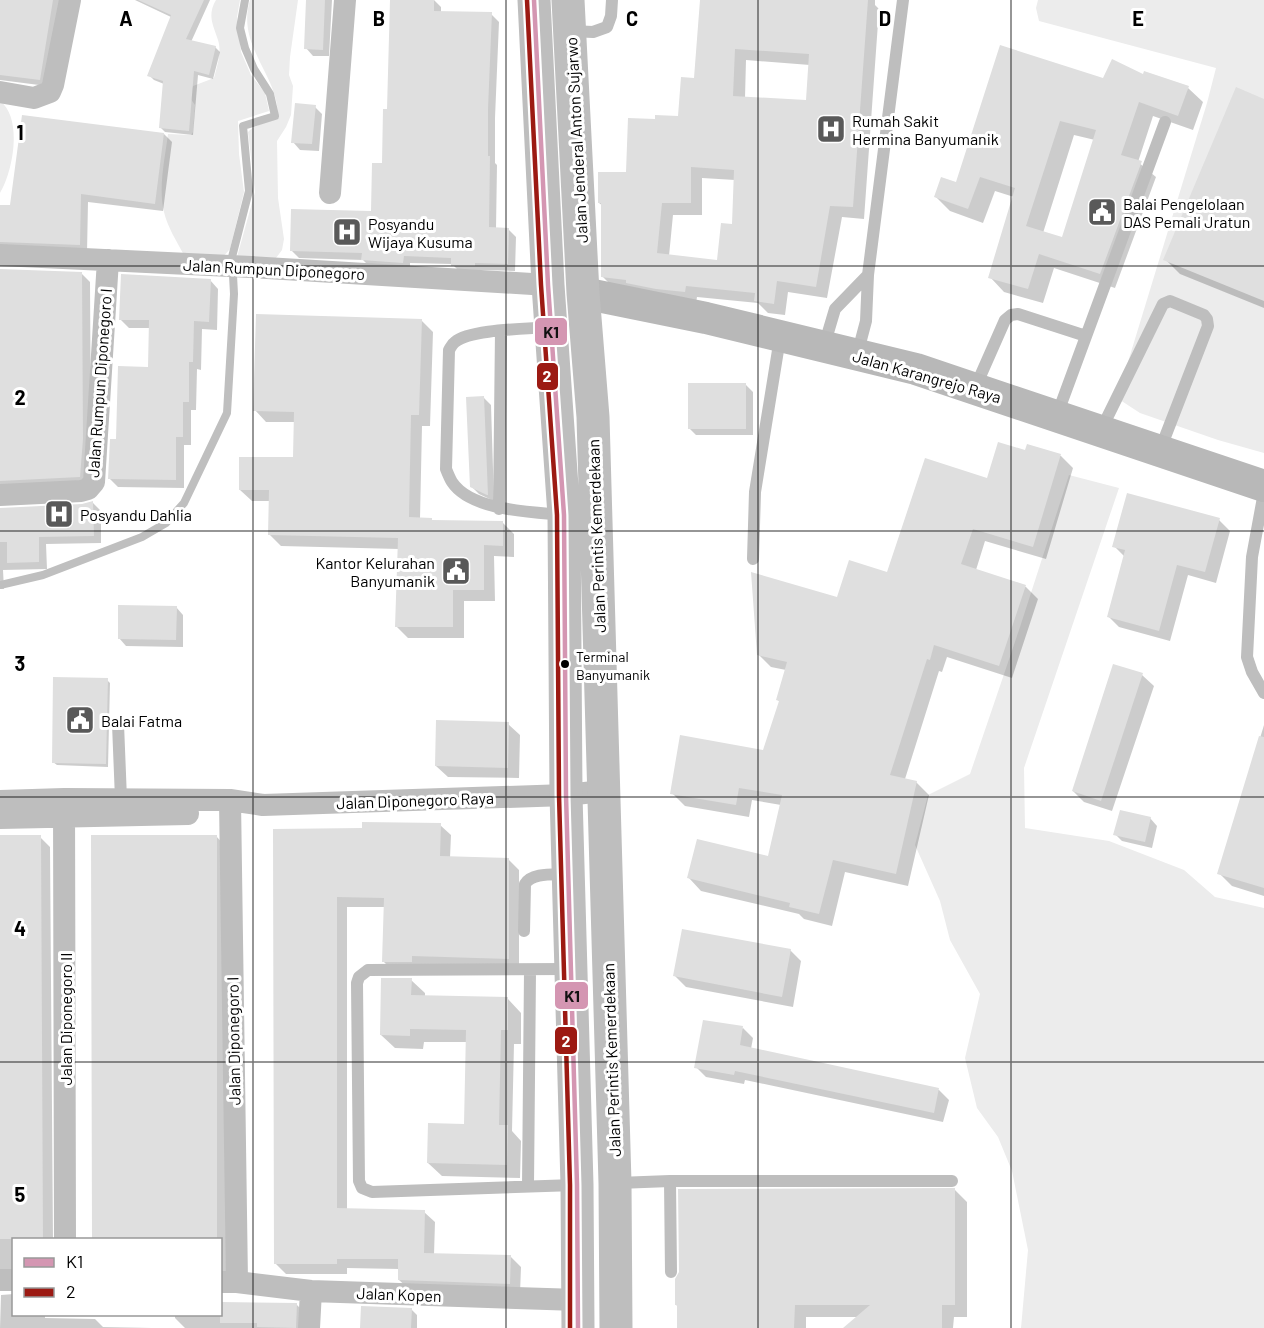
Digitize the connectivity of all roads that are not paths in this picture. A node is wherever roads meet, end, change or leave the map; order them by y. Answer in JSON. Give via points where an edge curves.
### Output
{"nodes":[{"id":1,"x":70,"y":0,"type":"edge"},
{"id":2,"x":345,"y":0,"type":"edge"},
{"id":3,"x":534,"y":0,"type":"edge"},
{"id":4,"x":612,"y":0,"type":"edge"},
{"id":5,"x":903,"y":0,"type":"edge"},
{"id":6,"x":569,"y":16,"type":"edge"},
{"id":7,"x":0,"y":92,"type":"edge"},
{"id":8,"x":1166,"y":122,"type":"dead end"},
{"id":9,"x":330,"y":192,"type":"dead end"},
{"id":10,"x":0,"y":255,"type":"edge"},
{"id":11,"x":108,"y":260,"type":"junction"},
{"id":12,"x":868,"y":275,"type":"junction"},
{"id":13,"x":548,"y":285,"type":"junction"},
{"id":14,"x":583,"y":287,"type":"junction"},
{"id":15,"x":551,"y":327,"type":"junction"},
{"id":16,"x":501,"y":331,"type":"junction"},
{"id":17,"x":1086,"y":336,"type":"junction"},
{"id":18,"x":780,"y":337,"type":"junction"},
{"id":19,"x":824,"y":347,"type":"junction"},
{"id":20,"x":857,"y":355,"type":"junction"},
{"id":21,"x":974,"y":388,"type":"junction"},
{"id":22,"x":1057,"y":417,"type":"junction"},
{"id":23,"x":1101,"y":431,"type":"junction"},
{"id":24,"x":1159,"y":451,"type":"junction"},
{"id":25,"x":1264,"y":486,"type":"edge"},
{"id":26,"x":1264,"y":492,"type":"edge"},
{"id":27,"x":0,"y":495,"type":"edge"},
{"id":28,"x":499,"y":509,"type":"junction"},
{"id":29,"x":564,"y":515,"type":"junction"},
{"id":30,"x":753,"y":559,"type":"dead end"},
{"id":31,"x":1264,"y":693,"type":"edge"},
{"id":32,"x":118,"y":724,"type":"dead end"},
{"id":33,"x":603,"y":791,"type":"junction"},
{"id":34,"x":566,"y":795,"type":"junction"},
{"id":35,"x":121,"y":799,"type":"junction"},
{"id":36,"x":0,"y":801,"type":"edge"},
{"id":37,"x":230,"y":807,"type":"junction"},
{"id":38,"x":64,"y":808,"type":"junction"},
{"id":39,"x":0,"y":818,"type":"edge"},
{"id":40,"x":569,"y":874,"type":"junction"},
{"id":41,"x":524,"y":931,"type":"dead end"},
{"id":42,"x":572,"y":969,"type":"junction"},
{"id":43,"x":530,"y":971,"type":"junction"},
{"id":44,"x":670,"y":1181,"type":"junction"},
{"id":45,"x":952,"y":1181,"type":"dead end"},
{"id":46,"x":615,"y":1183,"type":"junction"},
{"id":47,"x":577,"y":1185,"type":"junction"},
{"id":48,"x":528,"y":1186,"type":"junction"},
{"id":49,"x":65,"y":1238,"type":"edge"},
{"id":50,"x":671,"y":1272,"type":"dead end"},
{"id":51,"x":229,"y":1282,"type":"edge"},
{"id":52,"x":312,"y":1291,"type":"junction"},
{"id":53,"x":578,"y":1314,"type":"edge"},
{"id":54,"x":309,"y":1328,"type":"edge"},
{"id":55,"x":616,"y":1328,"type":"edge"}],
"edges":[{"from":1,"to":7,"type":"street","via":[[50,92],[34,98]]},
{"from":2,"to":9,"type":"street"},
{"from":3,"to":13,"type":"highway"},
{"from":4,"to":6,"type":"lane","via":[[607,27],[592,32]]},
{"from":5,"to":12,"type":"lane"},
{"from":6,"to":14,"type":"highway","name":"Jalan Jenderal Anton Sujarwo"},
{"from":8,"to":17,"type":"lane"},
{"from":10,"to":11,"type":"street","name":"Jalan Rumpun Diponegoro"},
{"from":11,"to":13,"type":"street","name":"Jalan Rumpun Diponegoro"},
{"from":11,"to":27,"type":"street","name":"Jalan Rumpun Diponegoro I","via":[[94,482],[81,491]]},
{"from":12,"to":19,"type":"lane","via":[[835,309]]},
{"from":12,"to":20,"type":"lane","via":[[866,321]]},
{"from":13,"to":15,"type":"highway","name":"Jalan Perintis Kemerdekaan"},
{"from":14,"to":18,"type":"main road","name":"Jalan Karangrejo Raya"},
{"from":14,"to":33,"type":"highway","name":"Jalan Perintis Kemerdekaan","via":[[592,417]]},
{"from":15,"to":16,"type":"lane"},
{"from":15,"to":29,"type":"highway","name":"Jalan Perintis Kemerdekaan"},
{"from":16,"to":28,"type":"lane"},
{"from":16,"to":28,"type":"lane","via":[[466,336],[449,350],[446,469],[453,484],[466,495]]},
{"from":17,"to":21,"type":"lane","via":[[1011,315],[1005,320]]},
{"from":17,"to":22,"type":"lane"},
{"from":18,"to":19,"type":"main road","name":"Jalan Karangrejo Raya"},
{"from":18,"to":30,"type":"lane","via":[[755,492]]},
{"from":19,"to":20,"type":"main road","name":"Jalan Karangrejo Raya"},
{"from":20,"to":21,"type":"main road","name":"Jalan Karangrejo Raya"},
{"from":21,"to":22,"type":"main road","name":"Jalan Karangrejo Raya"},
{"from":22,"to":23,"type":"main road","name":"Jalan Karangrejo Raya"},
{"from":23,"to":24,"type":"main road","name":"Jalan Karangrejo Raya"},
{"from":23,"to":24,"type":"lane","via":[[1163,304],[1170,302],[1204,315],[1208,326]]},
{"from":24,"to":25,"type":"main road","name":"Jalan Karangrejo Raya"},
{"from":26,"to":31,"type":"lane","via":[[1252,557],[1247,657]]},
{"from":28,"to":29,"type":"lane"},
{"from":29,"to":34,"type":"highway","name":"Jalan Perintis Kemerdekaan"},
{"from":32,"to":35,"type":"lane"},
{"from":33,"to":34,"type":"street"},
{"from":33,"to":46,"type":"highway","name":"Jalan Perintis Kemerdekaan"},
{"from":34,"to":37,"type":"street","name":"Jalan Diponegoro Raya"},
{"from":34,"to":40,"type":"highway","name":"Jalan Perintis Kemerdekaan"},
{"from":35,"to":37,"type":"street","name":"Jalan Diponegoro Raya"},
{"from":35,"to":38,"type":"street","name":"Jalan Diponegoro Raya"},
{"from":36,"to":38,"type":"street","name":"Jalan Diponegoro Raya"},
{"from":37,"to":38,"type":"street","name":"Jalan Diponegoro Raya"},
{"from":37,"to":51,"type":"street","name":"Jalan Diponegoro I"},
{"from":38,"to":39,"type":"street","name":"Jalan Diponegoro Raya"},
{"from":38,"to":49,"type":"street","name":"Jalan Diponegoro II"},
{"from":40,"to":41,"type":"lane","via":[[527,879]]},
{"from":40,"to":42,"type":"highway","name":"Jalan Perintis Kemerdekaan"},
{"from":42,"to":43,"type":"lane"},
{"from":42,"to":47,"type":"highway","name":"Jalan Perintis Kemerdekaan"},
{"from":43,"to":48,"type":"lane"},
{"from":43,"to":48,"type":"lane","via":[[368,970],[357,983],[362,1188],[372,1192]]},
{"from":44,"to":45,"type":"lane"},
{"from":44,"to":46,"type":"lane"},
{"from":44,"to":50,"type":"lane"},
{"from":46,"to":47,"type":"highway"},
{"from":46,"to":55,"type":"highway","name":"Jalan Perintis Kemerdekaan"},
{"from":47,"to":48,"type":"lane"},
{"from":47,"to":53,"type":"highway","name":"Jalan Perintis Kemerdekaan"},
{"from":51,"to":52,"type":"street","name":"Jalan Kopen"},
{"from":52,"to":53,"type":"street","name":"Jalan Kopen"},
{"from":52,"to":54,"type":"street"}]}
